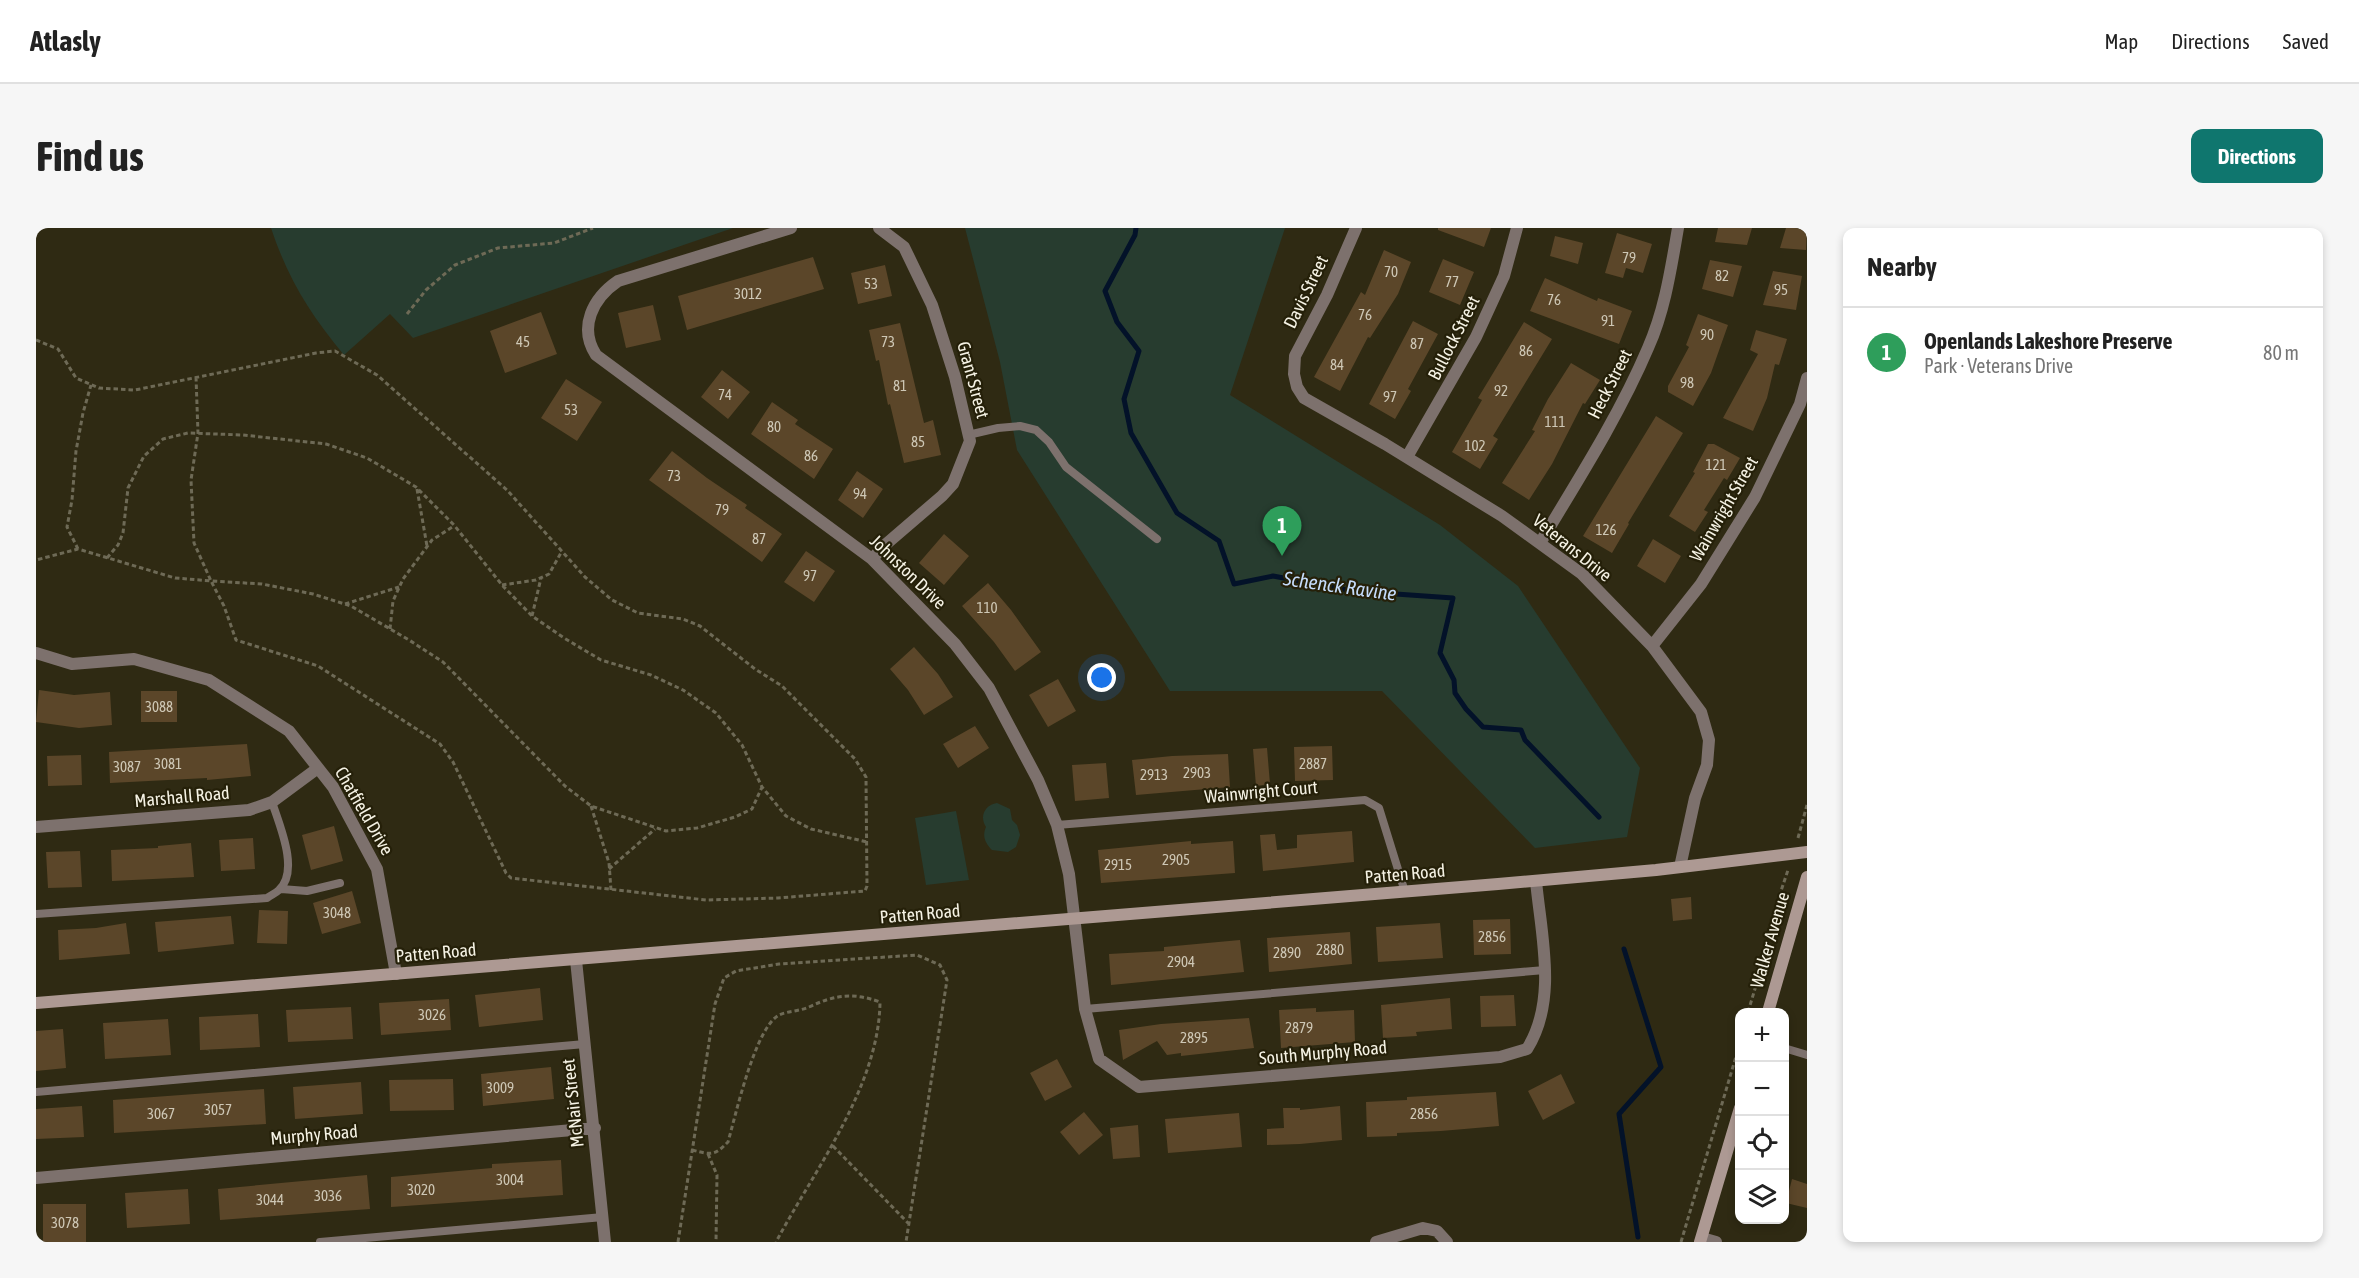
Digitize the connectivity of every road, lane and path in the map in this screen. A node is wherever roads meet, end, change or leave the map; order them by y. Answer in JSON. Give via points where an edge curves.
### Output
{"nodes":[{"id":1,"x":593,"y":228,"type":"edge"},
{"id":2,"x":791,"y":228,"type":"edge"},
{"id":3,"x":879,"y":228,"type":"edge"},
{"id":4,"x":1356,"y":228,"type":"edge"},
{"id":5,"x":1517,"y":228,"type":"edge"},
{"id":6,"x":1678,"y":228,"type":"edge"},
{"id":7,"x":406,"y":314,"type":"dead end"},
{"id":8,"x":36,"y":340,"type":"edge"},
{"id":9,"x":1294,"y":374,"type":"joint"},
{"id":10,"x":196,"y":377,"type":"junction"},
{"id":11,"x":1807,"y":378,"type":"edge"},
{"id":12,"x":92,"y":385,"type":"junction"},
{"id":13,"x":198,"y":433,"type":"junction"},
{"id":14,"x":968,"y":435,"type":"junction"},
{"id":15,"x":1407,"y":458,"type":"junction"},
{"id":16,"x":416,"y":487,"type":"junction"},
{"id":17,"x":454,"y":525,"type":"junction"},
{"id":18,"x":1157,"y":538,"type":"dead end"},
{"id":19,"x":1540,"y":543,"type":"junction"},
{"id":20,"x":427,"y":546,"type":"junction"},
{"id":21,"x":78,"y":549,"type":"junction"},
{"id":22,"x":562,"y":551,"type":"junction"},
{"id":23,"x":106,"y":558,"type":"junction"},
{"id":24,"x":872,"y":559,"type":"junction"},
{"id":25,"x":36,"y":560,"type":"edge"},
{"id":26,"x":541,"y":578,"type":"junction"},
{"id":27,"x":211,"y":581,"type":"junction"},
{"id":28,"x":502,"y":585,"type":"junction"},
{"id":29,"x":399,"y":587,"type":"junction"},
{"id":30,"x":344,"y":604,"type":"junction"},
{"id":31,"x":531,"y":616,"type":"junction"},
{"id":32,"x":390,"y":629,"type":"junction"},
{"id":33,"x":1652,"y":646,"type":"junction"},
{"id":34,"x":36,"y":653,"type":"edge"},
{"id":35,"x":318,"y":768,"type":"junction"},
{"id":36,"x":762,"y":787,"type":"junction"},
{"id":37,"x":272,"y":802,"type":"junction"},
{"id":38,"x":1807,"y":805,"type":"edge"},
{"id":39,"x":591,"y":806,"type":"junction"},
{"id":40,"x":1057,"y":825,"type":"junction"},
{"id":41,"x":36,"y":827,"type":"edge"},
{"id":42,"x":656,"y":828,"type":"junction"},
{"id":43,"x":1798,"y":835,"type":"dead end"},
{"id":44,"x":867,"y":842,"type":"junction"},
{"id":45,"x":1807,"y":852,"type":"edge"},
{"id":46,"x":1680,"y":867,"type":"junction"},
{"id":47,"x":609,"y":869,"type":"junction"},
{"id":48,"x":1807,"y":877,"type":"edge"},
{"id":49,"x":1536,"y":880,"type":"junction"},
{"id":50,"x":340,"y":883,"type":"dead end"},
{"id":51,"x":281,"y":889,"type":"junction"},
{"id":52,"x":611,"y":890,"type":"junction"},
{"id":53,"x":1405,"y":892,"type":"junction"},
{"id":54,"x":1780,"y":894,"type":"dead end"},
{"id":55,"x":36,"y":914,"type":"edge"},
{"id":56,"x":1074,"y":920,"type":"junction"},
{"id":57,"x":576,"y":960,"type":"junction"},
{"id":58,"x":1545,"y":970,"type":"junction"},
{"id":59,"x":396,"y":974,"type":"junction"},
{"id":60,"x":36,"y":1003,"type":"edge"},
{"id":61,"x":1750,"y":1008,"type":"edge"},
{"id":62,"x":1768,"y":1008,"type":"edge"},
{"id":63,"x":1085,"y":1009,"type":"junction"},
{"id":64,"x":585,"y":1044,"type":"junction"},
{"id":65,"x":1789,"y":1049,"type":"edge"},
{"id":66,"x":1807,"y":1055,"type":"edge"},
{"id":67,"x":1735,"y":1060,"type":"edge"},
{"id":68,"x":36,"y":1092,"type":"edge"},
{"id":69,"x":1738,"y":1116,"type":"edge"},
{"id":70,"x":595,"y":1128,"type":"junction"},
{"id":71,"x":832,"y":1145,"type":"junction"},
{"id":72,"x":693,"y":1150,"type":"junction"},
{"id":73,"x":708,"y":1154,"type":"junction"},
{"id":74,"x":36,"y":1178,"type":"edge"},
{"id":75,"x":603,"y":1217,"type":"junction"},
{"id":76,"x":909,"y":1224,"type":"junction"},
{"id":77,"x":1701,"y":1240,"type":"edge"},
{"id":78,"x":320,"y":1242,"type":"edge"},
{"id":79,"x":605,"y":1242,"type":"edge"},
{"id":80,"x":678,"y":1242,"type":"edge"},
{"id":81,"x":716,"y":1242,"type":"edge"},
{"id":82,"x":776,"y":1242,"type":"edge"},
{"id":83,"x":906,"y":1242,"type":"edge"},
{"id":84,"x":1376,"y":1242,"type":"edge"},
{"id":85,"x":1447,"y":1242,"type":"edge"},
{"id":86,"x":1681,"y":1242,"type":"edge"},
{"id":87,"x":1716,"y":1242,"type":"edge"}],
"edges":[{"from":1,"to":7,"type":"path","via":[[554,243],[498,248],[455,265]]},
{"from":2,"to":24,"type":"street","name":"Johnston Drive","via":[[618,281],[597,299],[591,311],[587,331],[590,346]]},
{"from":3,"to":14,"type":"street","name":"Grant Street","via":[[904,247],[932,304]]},
{"from":4,"to":9,"type":"street","name":"Davis Street","via":[[1327,296],[1295,356]]},
{"from":5,"to":15,"type":"street","name":"Bullock Street","via":[[1504,276],[1476,337]]},
{"from":6,"to":19,"type":"street","name":"Heck Street","via":[[1667,288],[1649,347],[1597,448]]},
{"from":8,"to":12,"type":"path","via":[[58,349],[76,378]]},
{"from":9,"to":15,"type":"street","name":"Veterans Drive","via":[[1304,398]]},
{"from":10,"to":12,"type":"path","via":[[135,390]]},
{"from":10,"to":13,"type":"path"},
{"from":10,"to":22,"type":"path","via":[[335,351],[377,375],[507,490]]},
{"from":11,"to":33,"type":"street","name":"Wainwright Street","via":[[1800,404],[1755,497],[1701,584]]},
{"from":12,"to":21,"type":"path","via":[[83,412],[67,527]]},
{"from":13,"to":16,"type":"path","via":[[326,444],[367,458]]},
{"from":13,"to":23,"type":"path","via":[[163,439],[144,456],[128,488],[123,533]]},
{"from":13,"to":27,"type":"path","via":[[191,480],[195,543]]},
{"from":14,"to":18,"type":"lane","via":[[1020,426],[1036,430],[1066,467]]},
{"from":14,"to":24,"type":"street","name":"Grant Street","via":[[970,441],[953,484]]},
{"from":15,"to":19,"type":"street","name":"Veterans Drive"},
{"from":16,"to":17,"type":"path"},
{"from":16,"to":20,"type":"path"},
{"from":17,"to":20,"type":"path"},
{"from":17,"to":28,"type":"path"},
{"from":19,"to":33,"type":"street","name":"Veterans Drive","via":[[1582,574]]},
{"from":20,"to":29,"type":"path"},
{"from":21,"to":23,"type":"path"},
{"from":21,"to":25,"type":"path"},
{"from":22,"to":26,"type":"path","via":[[549,574]]},
{"from":22,"to":44,"type":"path","via":[[612,600],[638,613],[683,619],[700,626],[782,686],[855,759],[866,777]]},
{"from":23,"to":27,"type":"path","via":[[175,578]]},
{"from":24,"to":40,"type":"street","name":"Johnston Drive","via":[[955,644],[989,688]]},
{"from":26,"to":28,"type":"path"},
{"from":26,"to":31,"type":"path"},
{"from":27,"to":30,"type":"path","via":[[262,584]]},
{"from":27,"to":52,"type":"path","via":[[236,640],[318,666],[440,744],[453,762],[511,879]]},
{"from":28,"to":31,"type":"path"},
{"from":29,"to":30,"type":"path"},
{"from":29,"to":32,"type":"path"},
{"from":30,"to":32,"type":"path"},
{"from":31,"to":36,"type":"path","via":[[601,660],[651,675],[683,690],[716,713],[742,745]]},
{"from":32,"to":39,"type":"path","via":[[443,662],[565,786]]},
{"from":33,"to":46,"type":"street","name":"Veterans Drive","via":[[1701,712],[1709,740],[1707,765],[1695,798]]},
{"from":34,"to":35,"type":"street","name":"Chatfield Drive","via":[[72,664],[134,658],[209,680],[289,731]]},
{"from":35,"to":37,"type":"street","name":"Marshall Road"},
{"from":35,"to":59,"type":"street","name":"Chatfield Drive","via":[[333,787],[377,869]]},
{"from":36,"to":42,"type":"path","via":[[752,808],[735,817],[697,828]]},
{"from":36,"to":44,"type":"path","via":[[786,816],[811,829]]},
{"from":37,"to":41,"type":"street","name":"Marshall Road","via":[[249,810]]},
{"from":37,"to":51,"type":"lane","via":[[287,852],[288,872]]},
{"from":38,"to":43,"type":"path"},
{"from":39,"to":42,"type":"path"},
{"from":39,"to":47,"type":"path"},
{"from":40,"to":53,"type":"lane","name":"Wainwright Court","via":[[1365,800],[1379,808]]},
{"from":40,"to":56,"type":"street","name":"Johnston Drive","via":[[1069,874]]},
{"from":42,"to":47,"type":"path"},
{"from":44,"to":52,"type":"path","via":[[865,891],[706,900]]},
{"from":45,"to":46,"type":"street","name":"Patten Road"},
{"from":46,"to":49,"type":"street","name":"Patten Road"},
{"from":47,"to":52,"type":"path"},
{"from":48,"to":62,"type":"street","name":"Walker Avenue"},
{"from":49,"to":53,"type":"street","name":"Patten Road"},
{"from":49,"to":58,"type":"street","name":"South Murphy Road"},
{"from":50,"to":51,"type":"lane","via":[[307,891]]},
{"from":51,"to":55,"type":"lane","via":[[267,898]]},
{"from":53,"to":56,"type":"street","name":"Patten Road"},
{"from":54,"to":61,"type":"path"},
{"from":56,"to":57,"type":"street","name":"Patten Road"},
{"from":56,"to":63,"type":"street","name":"South Murphy Road"},
{"from":57,"to":59,"type":"street","name":"Patten Road"},
{"from":57,"to":64,"type":"street","name":"McNair Street"},
{"from":58,"to":63,"type":"lane"},
{"from":58,"to":63,"type":"street","name":"South Murphy Road","via":[[1544,1006],[1538,1032],[1527,1049],[1500,1057],[1138,1087],[1099,1059]]},
{"from":59,"to":60,"type":"street","name":"Patten Road"},
{"from":64,"to":68,"type":"lane"},
{"from":64,"to":70,"type":"street","name":"McNair Street"},
{"from":65,"to":66,"type":"lane"},
{"from":67,"to":86,"type":"path"},
{"from":69,"to":77,"type":"street"},
{"from":70,"to":74,"type":"street","name":"Murphy Road"},
{"from":70,"to":75,"type":"street","name":"McNair Street"},
{"from":71,"to":73,"type":"path","via":[[868,1068],[880,1026],[880,1002],[866,996],[832,996],[800,1012],[778,1016],[761,1033],[728,1142],[717,1153]]},
{"from":71,"to":76,"type":"path"},
{"from":71,"to":82,"type":"path"},
{"from":72,"to":73,"type":"path"},
{"from":72,"to":76,"type":"path","via":[[715,1004],[723,978],[736,971],[779,964],[917,955],[940,965],[947,980]]},
{"from":72,"to":80,"type":"path"},
{"from":73,"to":81,"type":"path","via":[[717,1175]]},
{"from":75,"to":78,"type":"lane"},
{"from":75,"to":79,"type":"street","name":"McNair Street"},
{"from":76,"to":83,"type":"path"},
{"from":77,"to":87,"type":"street"},
{"from":84,"to":85,"type":"street","via":[[1423,1228],[1437,1231]]}]}
